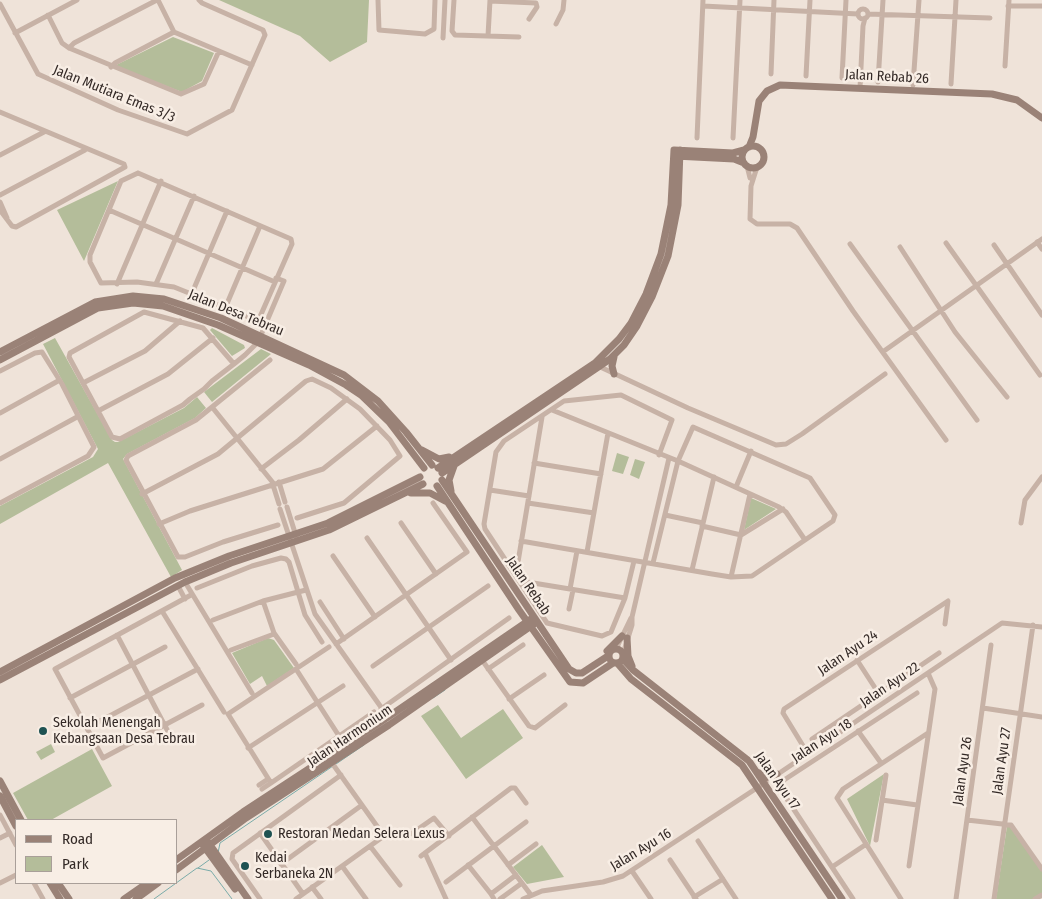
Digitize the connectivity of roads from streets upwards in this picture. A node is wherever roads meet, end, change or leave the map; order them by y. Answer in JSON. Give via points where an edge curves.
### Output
{"nodes":[{"id":1,"x":77,"y":0,"type":"edge"},
{"id":2,"x":157,"y":0,"type":"edge"},
{"id":3,"x":199,"y":0,"type":"edge"},
{"id":4,"x":378,"y":0,"type":"edge"},
{"id":5,"x":436,"y":0,"type":"edge"},
{"id":6,"x":445,"y":0,"type":"edge"},
{"id":7,"x":454,"y":0,"type":"edge"},
{"id":8,"x":490,"y":0,"type":"edge"},
{"id":9,"x":564,"y":0,"type":"edge"},
{"id":10,"x":703,"y":0,"type":"edge"},
{"id":11,"x":740,"y":0,"type":"edge"},
{"id":12,"x":774,"y":0,"type":"edge"},
{"id":13,"x":810,"y":0,"type":"edge"},
{"id":14,"x":846,"y":0,"type":"edge"},
{"id":15,"x":883,"y":0,"type":"edge"},
{"id":16,"x":919,"y":0,"type":"edge"},
{"id":17,"x":956,"y":0,"type":"edge"},
{"id":18,"x":1009,"y":3,"type":"edge"},
{"id":19,"x":0,"y":4,"type":"edge"},
{"id":20,"x":703,"y":6,"type":"junction"},
{"id":21,"x":1042,"y":6,"type":"edge"},
{"id":22,"x":739,"y":8,"type":"junction"},
{"id":23,"x":773,"y":10,"type":"junction"},
{"id":24,"x":810,"y":12,"type":"junction"},
{"id":25,"x":845,"y":13,"type":"junction"},
{"id":26,"x":882,"y":14,"type":"junction"},
{"id":27,"x":48,"y":16,"type":"junction"},
{"id":28,"x":863,"y":16,"type":"junction"},
{"id":29,"x":919,"y":16,"type":"junction"},
{"id":30,"x":955,"y":17,"type":"junction"},
{"id":31,"x":990,"y":18,"type":"dead end"},
{"id":32,"x":529,"y":19,"type":"dead end"},
{"id":33,"x":556,"y":24,"type":"dead end"},
{"id":34,"x":15,"y":32,"type":"junction"},
{"id":35,"x":174,"y":32,"type":"junction"},
{"id":36,"x":488,"y":36,"type":"junction"},
{"id":37,"x":519,"y":37,"type":"dead end"},
{"id":38,"x":443,"y":38,"type":"dead end"},
{"id":39,"x":69,"y":48,"type":"junction"},
{"id":40,"x":219,"y":51,"type":"junction"},
{"id":41,"x":252,"y":65,"type":"junction"},
{"id":42,"x":1005,"y":66,"type":"dead end"},
{"id":43,"x":110,"y":67,"type":"junction"},
{"id":44,"x":771,"y":74,"type":"dead end"},
{"id":45,"x":806,"y":76,"type":"dead end"},
{"id":46,"x":842,"y":78,"type":"dead end"},
{"id":47,"x":878,"y":82,"type":"dead end"},
{"id":48,"x":950,"y":84,"type":"dead end"},
{"id":49,"x":912,"y":85,"type":"dead end"},
{"id":50,"x":860,"y":88,"type":"junction"},
{"id":51,"x":0,"y":112,"type":"edge"},
{"id":52,"x":1042,"y":118,"type":"edge"},
{"id":53,"x":754,"y":129,"type":"junction"},
{"id":54,"x":44,"y":132,"type":"junction"},
{"id":55,"x":697,"y":138,"type":"dead end"},
{"id":56,"x":733,"y":138,"type":"dead end"},
{"id":57,"x":757,"y":148,"type":"junction"},
{"id":58,"x":746,"y":149,"type":"junction"},
{"id":59,"x":85,"y":150,"type":"junction"},
{"id":60,"x":677,"y":153,"type":"junction"},
{"id":61,"x":0,"y":155,"type":"edge"},
{"id":62,"x":692,"y":156,"type":"junction"},
{"id":63,"x":746,"y":165,"type":"junction"},
{"id":64,"x":757,"y":167,"type":"junction"},
{"id":65,"x":679,"y":171,"type":"junction"},
{"id":66,"x":161,"y":181,"type":"junction"},
{"id":67,"x":751,"y":186,"type":"junction"},
{"id":68,"x":0,"y":195,"type":"edge"},
{"id":69,"x":194,"y":196,"type":"junction"},
{"id":70,"x":0,"y":202,"type":"edge"},
{"id":71,"x":0,"y":210,"type":"edge"},
{"id":72,"x":109,"y":210,"type":"junction"},
{"id":73,"x":227,"y":211,"type":"junction"},
{"id":74,"x":11,"y":224,"type":"junction"},
{"id":75,"x":142,"y":224,"type":"junction"},
{"id":76,"x":260,"y":226,"type":"junction"},
{"id":77,"x":175,"y":239,"type":"junction"},
{"id":78,"x":1040,"y":240,"type":"edge"},
{"id":79,"x":946,"y":243,"type":"dead end"},
{"id":80,"x":850,"y":244,"type":"dead end"},
{"id":81,"x":994,"y":245,"type":"dead end"},
{"id":82,"x":900,"y":247,"type":"dead end"},
{"id":83,"x":1042,"y":249,"type":"edge"},
{"id":84,"x":209,"y":253,"type":"junction"},
{"id":85,"x":1008,"y":265,"type":"junction"},
{"id":86,"x":242,"y":268,"type":"junction"},
{"id":87,"x":275,"y":282,"type":"junction"},
{"id":88,"x":117,"y":284,"type":"junction"},
{"id":89,"x":156,"y":284,"type":"junction"},
{"id":90,"x":976,"y":287,"type":"junction"},
{"id":91,"x":280,"y":289,"type":"junction"},
{"id":92,"x":192,"y":293,"type":"junction"},
{"id":93,"x":226,"y":306,"type":"junction"},
{"id":94,"x":941,"y":311,"type":"junction"},
{"id":95,"x":1042,"y":315,"type":"edge"},
{"id":96,"x":180,"y":321,"type":"junction"},
{"id":97,"x":63,"y":322,"type":"junction"},
{"id":98,"x":911,"y":330,"type":"junction"},
{"id":99,"x":213,"y":338,"type":"junction"},
{"id":100,"x":259,"y":339,"type":"junction"},
{"id":101,"x":884,"y":350,"type":"junction"},
{"id":102,"x":0,"y":352,"type":"edge"},
{"id":103,"x":616,"y":354,"type":"junction"},
{"id":104,"x":0,"y":360,"type":"edge"},
{"id":105,"x":270,"y":360,"type":"dead end"},
{"id":106,"x":234,"y":364,"type":"junction"},
{"id":107,"x":596,"y":365,"type":"junction"},
{"id":108,"x":0,"y":371,"type":"edge"},
{"id":109,"x":614,"y":374,"type":"junction"},
{"id":110,"x":885,"y":374,"type":"dead end"},
{"id":111,"x":1040,"y":375,"type":"dead end"},
{"id":112,"x":58,"y":381,"type":"junction"},
{"id":113,"x":83,"y":383,"type":"junction"},
{"id":114,"x":1007,"y":397,"type":"dead end"},
{"id":115,"x":347,"y":399,"type":"junction"},
{"id":116,"x":212,"y":407,"type":"junction"},
{"id":117,"x":552,"y":410,"type":"junction"},
{"id":118,"x":98,"y":411,"type":"junction"},
{"id":119,"x":0,"y":413,"type":"edge"},
{"id":120,"x":78,"y":417,"type":"junction"},
{"id":121,"x":542,"y":417,"type":"junction"},
{"id":122,"x":977,"y":420,"type":"dead end"},
{"id":123,"x":377,"y":426,"type":"junction"},
{"id":124,"x":608,"y":433,"type":"junction"},
{"id":125,"x":237,"y":438,"type":"junction"},
{"id":126,"x":946,"y":440,"type":"dead end"},
{"id":127,"x":414,"y":448,"type":"junction"},
{"id":128,"x":751,"y":451,"type":"junction"},
{"id":129,"x":660,"y":454,"type":"junction"},
{"id":130,"x":454,"y":455,"type":"junction"},
{"id":131,"x":669,"y":458,"type":"junction"},
{"id":132,"x":0,"y":459,"type":"edge"},
{"id":133,"x":678,"y":462,"type":"junction"},
{"id":134,"x":534,"y":463,"type":"junction"},
{"id":135,"x":454,"y":465,"type":"junction"},
{"id":136,"x":424,"y":468,"type":"junction"},
{"id":137,"x":261,"y":469,"type":"junction"},
{"id":138,"x":601,"y":474,"type":"junction"},
{"id":139,"x":438,"y":475,"type":"junction"},
{"id":140,"x":420,"y":477,"type":"junction"},
{"id":141,"x":1042,"y":477,"type":"edge"},
{"id":142,"x":714,"y":478,"type":"junction"},
{"id":143,"x":412,"y":480,"type":"junction"},
{"id":144,"x":275,"y":484,"type":"junction"},
{"id":145,"x":424,"y":484,"type":"junction"},
{"id":146,"x":736,"y":487,"type":"junction"},
{"id":147,"x":490,"y":490,"type":"junction"},
{"id":148,"x":142,"y":494,"type":"junction"},
{"id":149,"x":406,"y":494,"type":"junction"},
{"id":150,"x":750,"y":494,"type":"junction"},
{"id":151,"x":528,"y":500,"type":"junction"},
{"id":152,"x":451,"y":501,"type":"junction"},
{"id":153,"x":0,"y":503,"type":"edge"},
{"id":154,"x":432,"y":503,"type":"dead end"},
{"id":155,"x":287,"y":507,"type":"junction"},
{"id":156,"x":783,"y":509,"type":"junction"},
{"id":157,"x":594,"y":513,"type":"junction"},
{"id":158,"x":665,"y":515,"type":"junction"},
{"id":159,"x":283,"y":518,"type":"junction"},
{"id":160,"x":297,"y":518,"type":"dead end"},
{"id":161,"x":401,"y":523,"type":"dead end"},
{"id":162,"x":159,"y":524,"type":"junction"},
{"id":163,"x":702,"y":524,"type":"junction"},
{"id":164,"x":1020,"y":524,"type":"dead end"},
{"id":165,"x":278,"y":525,"type":"dead end"},
{"id":166,"x":741,"y":535,"type":"junction"},
{"id":167,"x":367,"y":538,"type":"dead end"},
{"id":168,"x":293,"y":539,"type":"junction"},
{"id":169,"x":805,"y":540,"type":"junction"},
{"id":170,"x":522,"y":541,"type":"junction"},
{"id":171,"x":577,"y":550,"type":"junction"},
{"id":172,"x":587,"y":552,"type":"junction"},
{"id":173,"x":333,"y":556,"type":"dead end"},
{"id":174,"x":634,"y":560,"type":"junction"},
{"id":175,"x":645,"y":562,"type":"junction"},
{"id":176,"x":653,"y":564,"type":"junction"},
{"id":177,"x":692,"y":570,"type":"junction"},
{"id":178,"x":436,"y":574,"type":"junction"},
{"id":179,"x":516,"y":575,"type":"junction"},
{"id":180,"x":731,"y":577,"type":"junction"},
{"id":181,"x":521,"y":581,"type":"junction"},
{"id":182,"x":181,"y":584,"type":"junction"},
{"id":183,"x":488,"y":586,"type":"dead end"},
{"id":184,"x":197,"y":588,"type":"dead end"},
{"id":185,"x":572,"y":589,"type":"junction"},
{"id":186,"x":306,"y":590,"type":"junction"},
{"id":187,"x":297,"y":592,"type":"junction"},
{"id":188,"x":406,"y":595,"type":"junction"},
{"id":189,"x":192,"y":596,"type":"junction"},
{"id":190,"x":625,"y":598,"type":"junction"},
{"id":191,"x":185,"y":599,"type":"junction"},
{"id":192,"x":263,"y":601,"type":"junction"},
{"id":193,"x":320,"y":602,"type":"dead end"},
{"id":194,"x":569,"y":609,"type":"dead end"},
{"id":195,"x":518,"y":610,"type":"junction"},
{"id":196,"x":162,"y":611,"type":"junction"},
{"id":197,"x":375,"y":617,"type":"junction"},
{"id":198,"x":510,"y":618,"type":"dead end"},
{"id":199,"x":536,"y":619,"type":"junction"},
{"id":200,"x":213,"y":620,"type":"dead end"},
{"id":201,"x":528,"y":624,"type":"junction"},
{"id":202,"x":945,"y":624,"type":"dead end"},
{"id":203,"x":1033,"y":625,"type":"junction"},
{"id":204,"x":1042,"y":626,"type":"edge"},
{"id":205,"x":428,"y":628,"type":"junction"},
{"id":206,"x":519,"y":631,"type":"junction"},
{"id":207,"x":117,"y":634,"type":"junction"},
{"id":208,"x":274,"y":634,"type":"junction"},
{"id":209,"x":537,"y":637,"type":"junction"},
{"id":210,"x":624,"y":637,"type":"junction"},
{"id":211,"x":344,"y":638,"type":"junction"},
{"id":212,"x":322,"y":642,"type":"dead end"},
{"id":213,"x":336,"y":644,"type":"junction"},
{"id":214,"x":523,"y":645,"type":"dead end"},
{"id":215,"x":991,"y":645,"type":"dead end"},
{"id":216,"x":166,"y":648,"type":"dead end"},
{"id":217,"x":329,"y":648,"type":"dead end"},
{"id":218,"x":616,"y":649,"type":"junction"},
{"id":219,"x":231,"y":650,"type":"dead end"},
{"id":220,"x":939,"y":653,"type":"dead end"},
{"id":221,"x":608,"y":656,"type":"junction"},
{"id":222,"x":451,"y":660,"type":"junction"},
{"id":223,"x":482,"y":660,"type":"junction"},
{"id":224,"x":619,"y":660,"type":"junction"},
{"id":225,"x":857,"y":660,"type":"junction"},
{"id":226,"x":133,"y":665,"type":"junction"},
{"id":227,"x":596,"y":665,"type":"junction"},
{"id":228,"x":374,"y":666,"type":"dead end"},
{"id":229,"x":296,"y":667,"type":"junction"},
{"id":230,"x":198,"y":669,"type":"junction"},
{"id":231,"x":488,"y":669,"type":"junction"},
{"id":232,"x":0,"y":672,"type":"edge"},
{"id":233,"x":630,"y":673,"type":"junction"},
{"id":234,"x":928,"y":673,"type":"junction"},
{"id":235,"x":598,"y":674,"type":"junction"},
{"id":236,"x":544,"y":675,"type":"dead end"},
{"id":237,"x":0,"y":680,"type":"edge"},
{"id":238,"x":343,"y":686,"type":"dead end"},
{"id":239,"x":917,"y":692,"type":"dead end"},
{"id":240,"x":252,"y":693,"type":"dead end"},
{"id":241,"x":879,"y":694,"type":"junction"},
{"id":242,"x":149,"y":695,"type":"junction"},
{"id":243,"x":70,"y":698,"type":"junction"},
{"id":244,"x":509,"y":699,"type":"junction"},
{"id":245,"x":318,"y":703,"type":"junction"},
{"id":246,"x":202,"y":705,"type":"dead end"},
{"id":247,"x":565,"y":705,"type":"dead end"},
{"id":248,"x":982,"y":708,"type":"junction"},
{"id":249,"x":381,"y":709,"type":"junction"},
{"id":250,"x":374,"y":712,"type":"dead end"},
{"id":251,"x":227,"y":713,"type":"junction"},
{"id":252,"x":1020,"y":714,"type":"junction"},
{"id":253,"x":388,"y":717,"type":"junction"},
{"id":254,"x":1042,"y":717,"type":"edge"},
{"id":255,"x":165,"y":725,"type":"junction"},
{"id":256,"x":87,"y":728,"type":"junction"},
{"id":257,"x":858,"y":731,"type":"junction"},
{"id":258,"x":928,"y":733,"type":"junction"},
{"id":259,"x":339,"y":736,"type":"junction"},
{"id":260,"x":812,"y":738,"type":"dead end"},
{"id":261,"x":173,"y":741,"type":"dead end"},
{"id":262,"x":248,"y":748,"type":"junction"},
{"id":263,"x":808,"y":754,"type":"junction"},
{"id":264,"x":332,"y":763,"type":"junction"},
{"id":265,"x":881,"y":763,"type":"junction"},
{"id":266,"x":756,"y":770,"type":"junction"},
{"id":267,"x":777,"y":774,"type":"junction"},
{"id":268,"x":341,"y":775,"type":"junction"},
{"id":269,"x":886,"y":775,"type":"dead end"},
{"id":270,"x":270,"y":781,"type":"junction"},
{"id":271,"x":0,"y":782,"type":"edge"},
{"id":272,"x":764,"y":783,"type":"junction"},
{"id":273,"x":757,"y":788,"type":"junction"},
{"id":274,"x":0,"y":796,"type":"edge"},
{"id":275,"x":266,"y":797,"type":"junction"},
{"id":276,"x":882,"y":800,"type":"junction"},
{"id":277,"x":526,"y":804,"type":"dead end"},
{"id":278,"x":362,"y":805,"type":"junction"},
{"id":279,"x":917,"y":805,"type":"junction"},
{"id":280,"x":0,"y":815,"type":"edge"},
{"id":281,"x":472,"y":817,"type":"junction"},
{"id":282,"x":20,"y":819,"type":"edge"},
{"id":283,"x":967,"y":820,"type":"junction"},
{"id":284,"x":526,"y":822,"type":"dead end"},
{"id":285,"x":15,"y":824,"type":"edge"},
{"id":286,"x":1005,"y":825,"type":"junction"},
{"id":287,"x":10,"y":833,"type":"junction"},
{"id":288,"x":260,"y":833,"type":"junction"},
{"id":289,"x":411,"y":834,"type":"dead end"},
{"id":290,"x":449,"y":836,"type":"junction"},
{"id":291,"x":0,"y":838,"type":"edge"},
{"id":292,"x":876,"y":840,"type":"dead end"},
{"id":293,"x":698,"y":842,"type":"dead end"},
{"id":294,"x":15,"y":843,"type":"edge"},
{"id":295,"x":206,"y":844,"type":"junction"},
{"id":296,"x":536,"y":844,"type":"dead end"},
{"id":297,"x":494,"y":845,"type":"junction"},
{"id":298,"x":865,"y":845,"type":"junction"},
{"id":299,"x":370,"y":846,"type":"junction"},
{"id":300,"x":214,"y":856,"type":"junction"},
{"id":301,"x":178,"y":859,"type":"edge"},
{"id":302,"x":670,"y":860,"type":"dead end"},
{"id":303,"x":281,"y":864,"type":"junction"},
{"id":304,"x":468,"y":865,"type":"junction"},
{"id":305,"x":508,"y":865,"type":"junction"},
{"id":306,"x":342,"y":866,"type":"junction"},
{"id":307,"x":909,"y":866,"type":"dead end"},
{"id":308,"x":832,"y":867,"type":"junction"},
{"id":309,"x":178,"y":868,"type":"edge"},
{"id":310,"x":1042,"y":869,"type":"edge"},
{"id":311,"x":632,"y":871,"type":"junction"},
{"id":312,"x":516,"y":875,"type":"junction"},
{"id":313,"x":15,"y":876,"type":"edge"},
{"id":314,"x":723,"y":879,"type":"junction"},
{"id":315,"x":446,"y":882,"type":"dead end"},
{"id":316,"x":0,"y":884,"type":"edge"},
{"id":317,"x":35,"y":884,"type":"edge"},
{"id":318,"x":51,"y":884,"type":"edge"},
{"id":319,"x":59,"y":884,"type":"edge"},
{"id":320,"x":146,"y":884,"type":"edge"},
{"id":321,"x":157,"y":884,"type":"edge"},
{"id":322,"x":400,"y":885,"type":"dead end"},
{"id":323,"x":524,"y":885,"type":"junction"},
{"id":324,"x":312,"y":887,"type":"junction"},
{"id":325,"x":542,"y":891,"type":"junction"},
{"id":326,"x":303,"y":894,"type":"junction"},
{"id":327,"x":531,"y":895,"type":"junction"},
{"id":328,"x":1042,"y":895,"type":"edge"},
{"id":329,"x":492,"y":896,"type":"edge"},
{"id":330,"x":695,"y":898,"type":"edge"},
{"id":331,"x":43,"y":899,"type":"edge"},
{"id":332,"x":60,"y":899,"type":"edge"},
{"id":333,"x":69,"y":899,"type":"edge"},
{"id":334,"x":124,"y":899,"type":"edge"},
{"id":335,"x":136,"y":899,"type":"edge"},
{"id":336,"x":243,"y":899,"type":"edge"},
{"id":337,"x":248,"y":899,"type":"edge"},
{"id":338,"x":260,"y":899,"type":"edge"},
{"id":339,"x":296,"y":899,"type":"edge"},
{"id":340,"x":321,"y":899,"type":"edge"},
{"id":341,"x":366,"y":899,"type":"edge"},
{"id":342,"x":446,"y":899,"type":"edge"},
{"id":343,"x":500,"y":899,"type":"edge"},
{"id":344,"x":522,"y":899,"type":"edge"},
{"id":345,"x":651,"y":899,"type":"edge"},
{"id":346,"x":736,"y":899,"type":"edge"},
{"id":347,"x":832,"y":899,"type":"edge"},
{"id":348,"x":842,"y":899,"type":"edge"},
{"id":349,"x":853,"y":899,"type":"edge"},
{"id":350,"x":901,"y":899,"type":"edge"},
{"id":351,"x":956,"y":899,"type":"edge"},
{"id":352,"x":994,"y":899,"type":"edge"},
{"id":353,"x":1035,"y":899,"type":"edge"}],
"edges":[{"from":1,"to":27,"type":"street"},
{"from":2,"to":35,"type":"street"},
{"from":2,"to":39,"type":"street"},
{"from":3,"to":41,"type":"street","name":"Jalan Mutiara Emas 3/3","via":[[265,33]]},
{"from":4,"to":5,"type":"street","via":[[379,30],[430,34],[434,30]]},
{"from":6,"to":38,"type":"street"},
{"from":7,"to":36,"type":"street","via":[[452,31],[455,35]]},
{"from":8,"to":32,"type":"street","via":[[536,3],[537,7]]},
{"from":8,"to":36,"type":"street"},
{"from":9,"to":33,"type":"street","via":[[564,10]]},
{"from":10,"to":20,"type":"street"},
{"from":11,"to":22,"type":"street"},
{"from":12,"to":23,"type":"street"},
{"from":13,"to":24,"type":"street"},
{"from":14,"to":25,"type":"street"},
{"from":15,"to":26,"type":"street"},
{"from":16,"to":29,"type":"street"},
{"from":17,"to":30,"type":"street"},
{"from":18,"to":21,"type":"street"},
{"from":18,"to":42,"type":"street"},
{"from":19,"to":34,"type":"street","name":"Jalan Mutiara Emas 3/3"},
{"from":20,"to":22,"type":"street"},
{"from":20,"to":55,"type":"street"},
{"from":22,"to":23,"type":"street"},
{"from":22,"to":56,"type":"street"},
{"from":23,"to":24,"type":"street"},
{"from":23,"to":44,"type":"street"},
{"from":24,"to":25,"type":"street"},
{"from":24,"to":45,"type":"street"},
{"from":25,"to":28,"type":"street"},
{"from":25,"to":46,"type":"street"},
{"from":26,"to":28,"type":"street"},
{"from":26,"to":29,"type":"street"},
{"from":26,"to":47,"type":"street"},
{"from":27,"to":34,"type":"street"},
{"from":27,"to":39,"type":"street","via":[[62,43]]},
{"from":28,"to":50,"type":"street"},
{"from":29,"to":30,"type":"street"},
{"from":29,"to":49,"type":"street"},
{"from":30,"to":31,"type":"street"},
{"from":30,"to":48,"type":"street"},
{"from":34,"to":41,"type":"street","name":"Jalan Mutiara Emas 3/3","via":[[38,74],[118,110],[184,134],[232,110]]},
{"from":35,"to":40,"type":"street"},
{"from":35,"to":43,"type":"street"},
{"from":36,"to":37,"type":"street"},
{"from":39,"to":43,"type":"street"},
{"from":40,"to":41,"type":"street"},
{"from":40,"to":43,"type":"street","via":[[204,83],[186,94]]},
{"from":50,"to":52,"type":"street","name":"Jalan Rebab 26","via":[[1000,95],[1023,103]]},
{"from":50,"to":53,"type":"street","name":"Jalan Rebab 26","via":[[775,86],[759,101]]},
{"from":51,"to":54,"type":"street"},
{"from":53,"to":57,"type":"street","name":"Jalan Rebab 26"},
{"from":53,"to":58,"type":"street","name":"Jalan Rebab 26"},
{"from":54,"to":59,"type":"street"},
{"from":54,"to":61,"type":"street"},
{"from":57,"to":58,"type":"street"},
{"from":57,"to":64,"type":"street","via":[[763,157]]},
{"from":58,"to":60,"type":"street","via":[[733,153]]},
{"from":58,"to":63,"type":"street","via":[[742,158]]},
{"from":59,"to":68,"type":"street"},
{"from":59,"to":74,"type":"street","via":[[125,167],[16,227]]},
{"from":60,"to":62,"type":"street"},
{"from":60,"to":65,"type":"street"},
{"from":60,"to":107,"type":"street","via":[[668,225],[654,276],[631,323]]},
{"from":62,"to":63,"type":"street","via":[[734,159]]},
{"from":62,"to":65,"type":"street"},
{"from":63,"to":64,"type":"street"},
{"from":63,"to":67,"type":"street"},
{"from":64,"to":67,"type":"street"},
{"from":65,"to":103,"type":"street","via":[[675,225],[662,271],[637,326]]},
{"from":66,"to":69,"type":"street"},
{"from":66,"to":72,"type":"street","via":[[141,173],[121,181]]},
{"from":66,"to":75,"type":"street"},
{"from":67,"to":101,"type":"street","via":[[751,221],[795,226]]},
{"from":69,"to":73,"type":"street"},
{"from":69,"to":77,"type":"street"},
{"from":70,"to":74,"type":"street"},
{"from":71,"to":74,"type":"street"},
{"from":72,"to":75,"type":"street"},
{"from":72,"to":88,"type":"street","via":[[90,262],[101,283]]},
{"from":73,"to":76,"type":"street"},
{"from":73,"to":84,"type":"street"},
{"from":75,"to":77,"type":"street"},
{"from":75,"to":88,"type":"street"},
{"from":76,"to":86,"type":"street"},
{"from":76,"to":87,"type":"street","via":[[291,239],[292,244]]},
{"from":77,"to":84,"type":"street"},
{"from":77,"to":89,"type":"street"},
{"from":78,"to":83,"type":"street"},
{"from":78,"to":85,"type":"street"},
{"from":79,"to":90,"type":"street"},
{"from":80,"to":98,"type":"street"},
{"from":81,"to":85,"type":"street"},
{"from":82,"to":94,"type":"street"},
{"from":84,"to":86,"type":"street"},
{"from":84,"to":92,"type":"street"},
{"from":85,"to":90,"type":"street"},
{"from":85,"to":95,"type":"street"},
{"from":86,"to":87,"type":"street"},
{"from":86,"to":93,"type":"street"},
{"from":87,"to":91,"type":"street"},
{"from":87,"to":91,"type":"street","via":[[284,281]]},
{"from":87,"to":93,"type":"street","via":[[258,320]]},
{"from":88,"to":89,"type":"street"},
{"from":89,"to":92,"type":"street"},
{"from":90,"to":94,"type":"street"},
{"from":90,"to":111,"type":"street"},
{"from":91,"to":100,"type":"street"},
{"from":92,"to":93,"type":"street"},
{"from":94,"to":98,"type":"street"},
{"from":94,"to":114,"type":"street"},
{"from":96,"to":99,"type":"street","via":[[203,328]]},
{"from":96,"to":113,"type":"street","via":[[145,351]]},
{"from":96,"to":113,"type":"street","via":[[150,313],[138,314],[70,353],[69,357]]},
{"from":97,"to":100,"type":"street","name":"Jalan Desa Tebrau","via":[[98,308],[145,302]]},
{"from":97,"to":102,"type":"street","name":"Jalan Desa Tebrau"},
{"from":97,"to":104,"type":"street","name":"Jalan Desa Tebrau"},
{"from":98,"to":101,"type":"street"},
{"from":98,"to":122,"type":"street"},
{"from":99,"to":106,"type":"street"},
{"from":99,"to":118,"type":"street","via":[[168,374]]},
{"from":100,"to":106,"type":"street"},
{"from":100,"to":127,"type":"street","name":"Jalan Desa Tebrau","via":[[346,385],[374,407]]},
{"from":101,"to":126,"type":"street"},
{"from":103,"to":107,"type":"street"},
{"from":103,"to":109,"type":"street","via":[[612,366]]},
{"from":105,"to":116,"type":"street"},
{"from":106,"to":118,"type":"street","via":[[183,405],[117,440],[112,437]]},
{"from":107,"to":109,"type":"street"},
{"from":107,"to":130,"type":"street"},
{"from":107,"to":135,"type":"street"},
{"from":108,"to":112,"type":"street","via":[[39,352],[45,356]]},
{"from":109,"to":110,"type":"street","via":[[776,445],[786,444],[802,434]]},
{"from":112,"to":119,"type":"street"},
{"from":112,"to":120,"type":"street"},
{"from":113,"to":118,"type":"street"},
{"from":115,"to":123,"type":"street"},
{"from":115,"to":125,"type":"street","via":[[312,379],[306,381]]},
{"from":115,"to":137,"type":"street"},
{"from":116,"to":125,"type":"street"},
{"from":116,"to":148,"type":"street","via":[[196,420],[127,458],[126,463]]},
{"from":117,"to":121,"type":"street"},
{"from":117,"to":124,"type":"street"},
{"from":117,"to":129,"type":"street","via":[[564,401],[621,395],[672,420]]},
{"from":120,"to":132,"type":"street"},
{"from":120,"to":153,"type":"street","via":[[93,444],[92,452]]},
{"from":121,"to":134,"type":"street"},
{"from":121,"to":147,"type":"street","via":[[498,446]]},
{"from":123,"to":144,"type":"street","via":[[327,466]]},
{"from":123,"to":160,"type":"street","via":[[400,456],[344,503]]},
{"from":124,"to":129,"type":"street"},
{"from":124,"to":138,"type":"street"},
{"from":125,"to":137,"type":"street"},
{"from":125,"to":148,"type":"street","via":[[218,454]]},
{"from":127,"to":130,"type":"street","via":[[439,459]]},
{"from":127,"to":136,"type":"street","name":"Jalan Desa Tebrau"},
{"from":127,"to":139,"type":"street","name":"Jalan Desa Tebrau"},
{"from":127,"to":143,"type":"street","via":[[418,466]]},
{"from":128,"to":133,"type":"street","via":[[697,427],[691,428]]},
{"from":128,"to":146,"type":"street"},
{"from":128,"to":169,"type":"street","via":[[810,478],[835,515],[833,521]]},
{"from":129,"to":131,"type":"street"},
{"from":130,"to":139,"type":"street"},
{"from":131,"to":133,"type":"street"},
{"from":131,"to":175,"type":"street","name":"Jalan Rebab"},
{"from":133,"to":142,"type":"street"},
{"from":133,"to":158,"type":"street"},
{"from":134,"to":138,"type":"street"},
{"from":134,"to":151,"type":"street"},
{"from":135,"to":139,"type":"street"},
{"from":135,"to":152,"type":"street","via":[[449,480]]},
{"from":136,"to":139,"type":"street"},
{"from":136,"to":140,"type":"street"},
{"from":137,"to":144,"type":"street"},
{"from":138,"to":157,"type":"street"},
{"from":139,"to":145,"type":"street","via":[[430,488]]},
{"from":139,"to":152,"type":"street","name":"Jalan Rebab"},
{"from":140,"to":143,"type":"street"},
{"from":140,"to":145,"type":"street"},
{"from":141,"to":164,"type":"street","via":[[1025,500]]},
{"from":142,"to":146,"type":"street"},
{"from":142,"to":163,"type":"street"},
{"from":143,"to":168,"type":"street","via":[[344,517]]},
{"from":144,"to":155,"type":"street"},
{"from":144,"to":159,"type":"street"},
{"from":144,"to":162,"type":"street"},
{"from":145,"to":149,"type":"street"},
{"from":146,"to":150,"type":"street"},
{"from":147,"to":151,"type":"street"},
{"from":147,"to":179,"type":"street","via":[[485,529]]},
{"from":148,"to":162,"type":"street"},
{"from":149,"to":152,"type":"street","via":[[430,493]]},
{"from":149,"to":168,"type":"street","via":[[348,522]]},
{"from":150,"to":156,"type":"street"},
{"from":150,"to":166,"type":"street"},
{"from":151,"to":157,"type":"street"},
{"from":151,"to":170,"type":"street"},
{"from":152,"to":195,"type":"street","name":"Jalan Rebab"},
{"from":152,"to":199,"type":"street","name":"Jalan Rebab"},
{"from":154,"to":178,"type":"street","via":[[467,552]]},
{"from":155,"to":159,"type":"street"},
{"from":155,"to":168,"type":"street"},
{"from":156,"to":166,"type":"street"},
{"from":156,"to":169,"type":"street"},
{"from":157,"to":172,"type":"street"},
{"from":158,"to":163,"type":"street"},
{"from":158,"to":176,"type":"street"},
{"from":159,"to":168,"type":"street"},
{"from":161,"to":178,"type":"street"},
{"from":162,"to":165,"type":"street","via":[[178,557]]},
{"from":163,"to":166,"type":"street"},
{"from":163,"to":177,"type":"street"},
{"from":166,"to":180,"type":"street"},
{"from":167,"to":188,"type":"street"},
{"from":168,"to":182,"type":"street"},
{"from":168,"to":186,"type":"street"},
{"from":168,"to":232,"type":"street","via":[[229,556],[176,578]]},
{"from":169,"to":180,"type":"street","via":[[752,576]]},
{"from":170,"to":171,"type":"street"},
{"from":170,"to":179,"type":"street"},
{"from":171,"to":172,"type":"street"},
{"from":171,"to":185,"type":"street"},
{"from":172,"to":174,"type":"street"},
{"from":173,"to":197,"type":"street"},
{"from":174,"to":175,"type":"street"},
{"from":174,"to":190,"type":"street"},
{"from":175,"to":176,"type":"street"},
{"from":175,"to":210,"type":"street","name":"Jalan Rebab","via":[[632,625]]},
{"from":176,"to":177,"type":"street"},
{"from":177,"to":180,"type":"street"},
{"from":178,"to":188,"type":"street"},
{"from":179,"to":181,"type":"street"},
{"from":181,"to":185,"type":"street"},
{"from":181,"to":190,"type":"street","via":[[547,623],[602,636],[611,632]]},
{"from":182,"to":189,"type":"street"},
{"from":182,"to":191,"type":"street"},
{"from":182,"to":237,"type":"street"},
{"from":183,"to":205,"type":"street"},
{"from":184,"to":187,"type":"street","via":[[281,558],[289,562]]},
{"from":185,"to":190,"type":"street"},
{"from":185,"to":194,"type":"street"},
{"from":186,"to":187,"type":"street"},
{"from":186,"to":213,"type":"street","via":[[315,614]]},
{"from":187,"to":192,"type":"street"},
{"from":187,"to":212,"type":"street","via":[[305,615]]},
{"from":188,"to":197,"type":"street"},
{"from":188,"to":205,"type":"street"},
{"from":189,"to":191,"type":"street"},
{"from":189,"to":240,"type":"street"},
{"from":191,"to":196,"type":"street"},
{"from":192,"to":200,"type":"street"},
{"from":192,"to":208,"type":"street"},
{"from":193,"to":211,"type":"street"},
{"from":195,"to":201,"type":"street","name":"Jalan Rebab"},
{"from":195,"to":206,"type":"street"},
{"from":196,"to":207,"type":"street"},
{"from":196,"to":230,"type":"street"},
{"from":197,"to":211,"type":"street"},
{"from":198,"to":222,"type":"street"},
{"from":199,"to":201,"type":"street","name":"Jalan Harmonium"},
{"from":199,"to":227,"type":"street","name":"Jalan Rebab","via":[[572,671],[582,673]]},
{"from":201,"to":206,"type":"street","name":"Jalan Harmonium"},
{"from":201,"to":209,"type":"street","name":"Jalan Rebab"},
{"from":202,"to":225,"type":"street","name":"Jalan Ayu 24","via":[[948,601]]},
{"from":203,"to":204,"type":"street","name":"Jalan Ayu 22"},
{"from":203,"to":234,"type":"street","name":"Jalan Ayu 22","via":[[1002,623]]},
{"from":203,"to":252,"type":"street","name":"Jalan Ayu 27"},
{"from":205,"to":222,"type":"street"},
{"from":205,"to":228,"type":"street"},
{"from":206,"to":209,"type":"street"},
{"from":206,"to":223,"type":"street","name":"Jalan Harmonium"},
{"from":206,"to":253,"type":"street","name":"Jalan Harmonium"},
{"from":207,"to":226,"type":"street"},
{"from":207,"to":243,"type":"street","via":[[56,667]]},
{"from":208,"to":219,"type":"street"},
{"from":208,"to":229,"type":"street"},
{"from":209,"to":235,"type":"street","name":"Jalan Rebab","via":[[570,682],[583,683]]},
{"from":210,"to":218,"type":"street","name":"Jalan Rebab"},
{"from":210,"to":224,"type":"street","name":"Jalan Rebab"},
{"from":210,"to":227,"type":"street"},
{"from":210,"to":233,"type":"street"},
{"from":211,"to":213,"type":"street"},
{"from":213,"to":249,"type":"street"},
{"from":214,"to":231,"type":"street"},
{"from":215,"to":248,"type":"street","name":"Jalan Ayu 26"},
{"from":216,"to":226,"type":"street"},
{"from":217,"to":229,"type":"street"},
{"from":218,"to":221,"type":"street","name":"Jalan Rebab"},
{"from":218,"to":224,"type":"street"},
{"from":220,"to":241,"type":"street"},
{"from":221,"to":224,"type":"street"},
{"from":221,"to":227,"type":"street","name":"Jalan Rebab"},
{"from":222,"to":249,"type":"street"},
{"from":223,"to":231,"type":"street"},
{"from":223,"to":264,"type":"street","name":"Jalan Harmonium"},
{"from":224,"to":233,"type":"street","name":"Jalan Ayu 17"},
{"from":224,"to":235,"type":"street","name":"Jalan Rebab"},
{"from":225,"to":241,"type":"street"},
{"from":225,"to":263,"type":"street","name":"Jalan Ayu 24","via":[[783,711]]},
{"from":226,"to":242,"type":"street"},
{"from":226,"to":243,"type":"street"},
{"from":229,"to":245,"type":"street"},
{"from":229,"to":251,"type":"street"},
{"from":230,"to":242,"type":"street"},
{"from":230,"to":251,"type":"street"},
{"from":231,"to":244,"type":"street"},
{"from":233,"to":235,"type":"street","via":[[615,670]]},
{"from":233,"to":266,"type":"street","name":"Jalan Ayu 17","via":[[736,749]]},
{"from":233,"to":273,"type":"street","name":"Jalan Ayu 17","via":[[735,758]]},
{"from":234,"to":258,"type":"street","via":[[935,689]]},
{"from":234,"to":263,"type":"street","name":"Jalan Ayu 22"},
{"from":236,"to":244,"type":"street"},
{"from":238,"to":245,"type":"street"},
{"from":239,"to":257,"type":"street","name":"Jalan Ayu 18"},
{"from":241,"to":260,"type":"street"},
{"from":242,"to":255,"type":"street"},
{"from":242,"to":256,"type":"street"},
{"from":243,"to":256,"type":"street"},
{"from":244,"to":247,"type":"street","via":[[532,728]]},
{"from":245,"to":259,"type":"street"},
{"from":245,"to":262,"type":"street"},
{"from":246,"to":255,"type":"street"},
{"from":248,"to":252,"type":"street"},
{"from":248,"to":283,"type":"street","name":"Jalan Ayu 26"},
{"from":249,"to":253,"type":"street"},
{"from":250,"to":259,"type":"street"},
{"from":251,"to":262,"type":"street"},
{"from":252,"to":254,"type":"street"},
{"from":252,"to":286,"type":"street","name":"Jalan Ayu 27"},
{"from":253,"to":275,"type":"street","name":"Jalan Harmonium"},
{"from":255,"to":256,"type":"street","via":[[103,758]]},
{"from":255,"to":261,"type":"street"},
{"from":257,"to":265,"type":"street"},
{"from":257,"to":308,"type":"street","name":"Jalan Ayu 18","via":[[780,784]]},
{"from":258,"to":265,"type":"street"},
{"from":258,"to":279,"type":"street"},
{"from":259,"to":270,"type":"street"},
{"from":262,"to":270,"type":"street"},
{"from":263,"to":267,"type":"street","name":"Jalan Ayu 22"},
{"from":264,"to":268,"type":"street"},
{"from":264,"to":295,"type":"street","name":"Jalan Harmonium"},
{"from":265,"to":298,"type":"street","via":[[838,792],[837,798]]},
{"from":266,"to":267,"type":"street","via":[[765,778]]},
{"from":266,"to":272,"type":"street","name":"Jalan Ayu 17"},
{"from":267,"to":272,"type":"street","name":"Jalan Ayu 22"},
{"from":268,"to":278,"type":"street"},
{"from":268,"to":288,"type":"street"},
{"from":269,"to":276,"type":"street"},
{"from":270,"to":275,"type":"street","via":[[259,788]]},
{"from":271,"to":282,"type":"street"},
{"from":272,"to":273,"type":"street","name":"Jalan Ayu 22"},
{"from":272,"to":348,"type":"street","name":"Jalan Ayu 17"},
{"from":273,"to":311,"type":"street","name":"Jalan Ayu 16"},
{"from":273,"to":347,"type":"street","name":"Jalan Ayu 17"},
{"from":274,"to":285,"type":"street"},
{"from":275,"to":295,"type":"street","name":"Jalan Harmonium"},
{"from":276,"to":279,"type":"street"},
{"from":276,"to":292,"type":"street"},
{"from":277,"to":281,"type":"street","via":[[512,788]]},
{"from":278,"to":299,"type":"street","via":[[384,836]]},
{"from":278,"to":303,"type":"street"},
{"from":279,"to":307,"type":"street"},
{"from":280,"to":287,"type":"street"},
{"from":281,"to":290,"type":"street"},
{"from":281,"to":297,"type":"street"},
{"from":283,"to":286,"type":"street"},
{"from":283,"to":351,"type":"street","name":"Jalan Ayu 26"},
{"from":284,"to":297,"type":"street"},
{"from":286,"to":310,"type":"street","via":[[1014,829]]},
{"from":286,"to":352,"type":"street","name":"Jalan Ayu 27"},
{"from":287,"to":291,"type":"street"},
{"from":287,"to":294,"type":"street"},
{"from":288,"to":303,"type":"street"},
{"from":288,"to":338,"type":"street","via":[[232,855]]},
{"from":289,"to":290,"type":"street","via":[[434,818]]},
{"from":290,"to":342,"type":"street","via":[[423,855]]},
{"from":293,"to":314,"type":"street"},
{"from":295,"to":300,"type":"street"},
{"from":295,"to":301,"type":"street","name":"Jalan Harmonium"},
{"from":295,"to":309,"type":"street","name":"Jalan Harmonium"},
{"from":296,"to":305,"type":"street"},
{"from":297,"to":304,"type":"street"},
{"from":297,"to":305,"type":"street"},
{"from":298,"to":308,"type":"street"},
{"from":298,"to":350,"type":"street"},
{"from":299,"to":306,"type":"street"},
{"from":299,"to":322,"type":"street"},
{"from":300,"to":336,"type":"street"},
{"from":300,"to":337,"type":"street"},
{"from":302,"to":330,"type":"street"},
{"from":303,"to":326,"type":"street"},
{"from":304,"to":315,"type":"street"},
{"from":304,"to":329,"type":"street"},
{"from":305,"to":312,"type":"street"},
{"from":306,"to":324,"type":"street"},
{"from":306,"to":341,"type":"street"},
{"from":308,"to":349,"type":"street","name":"Jalan Ayu 18"},
{"from":311,"to":325,"type":"street","name":"Jalan Ayu 16","via":[[611,880]]},
{"from":311,"to":345,"type":"street"},
{"from":312,"to":323,"type":"street"},
{"from":312,"to":329,"type":"street"},
{"from":313,"to":316,"type":"street"},
{"from":314,"to":330,"type":"street"},
{"from":314,"to":346,"type":"street"},
{"from":317,"to":331,"type":"street"},
{"from":318,"to":332,"type":"street"},
{"from":319,"to":333,"type":"street"},
{"from":320,"to":334,"type":"street"},
{"from":321,"to":335,"type":"street"},
{"from":323,"to":325,"type":"street"},
{"from":323,"to":327,"type":"street"},
{"from":323,"to":343,"type":"street"},
{"from":323,"to":344,"type":"street"},
{"from":324,"to":326,"type":"street"},
{"from":324,"to":340,"type":"street"},
{"from":325,"to":327,"type":"street","name":"Jalan Ayu 16"},
{"from":326,"to":339,"type":"street"},
{"from":327,"to":344,"type":"street","name":"Jalan Ayu 16"},
{"from":328,"to":353,"type":"street"}]}
